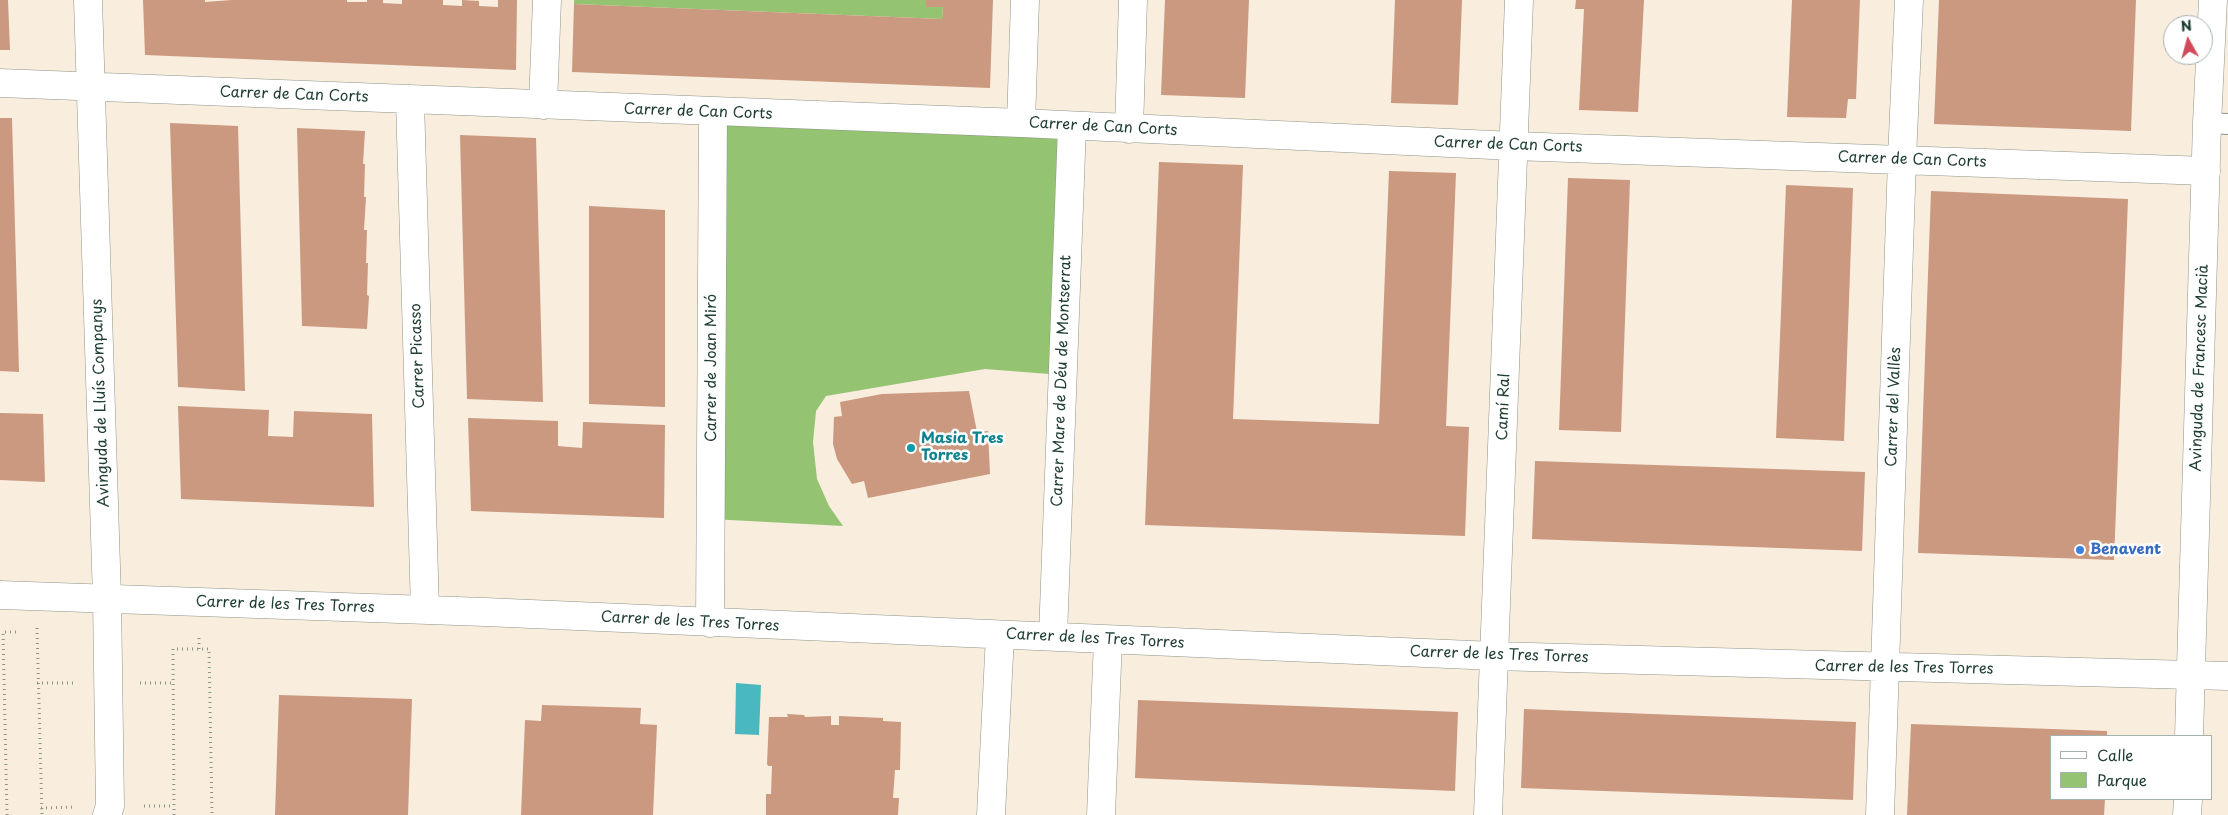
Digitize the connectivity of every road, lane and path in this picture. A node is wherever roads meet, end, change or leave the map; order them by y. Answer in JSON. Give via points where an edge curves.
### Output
{"nodes":[{"id":1,"x":88,"y":0,"type":"edge"},
{"id":2,"x":547,"y":0,"type":"edge"},
{"id":3,"x":1025,"y":0,"type":"edge"},
{"id":4,"x":1133,"y":0,"type":"edge"},
{"id":5,"x":1519,"y":0,"type":"edge"},
{"id":6,"x":1909,"y":0,"type":"edge"},
{"id":7,"x":2213,"y":0,"type":"edge"},
{"id":8,"x":0,"y":84,"type":"edge"},
{"id":9,"x":91,"y":87,"type":"junction"},
{"id":10,"x":410,"y":101,"type":"junction"},
{"id":11,"x":543,"y":105,"type":"junction"},
{"id":12,"x":712,"y":113,"type":"junction"},
{"id":13,"x":1021,"y":123,"type":"junction"},
{"id":14,"x":2218,"y":123,"type":"edge"},
{"id":15,"x":1072,"y":126,"type":"junction"},
{"id":16,"x":1128,"y":129,"type":"junction"},
{"id":17,"x":1514,"y":146,"type":"junction"},
{"id":18,"x":1902,"y":159,"type":"junction"},
{"id":19,"x":2206,"y":171,"type":"junction"},
{"id":20,"x":0,"y":595,"type":"edge"},
{"id":21,"x":108,"y":598,"type":"junction"},
{"id":22,"x":425,"y":610,"type":"junction"},
{"id":23,"x":710,"y":623,"type":"junction"},
{"id":24,"x":36,"y":632,"type":"dead end"},
{"id":25,"x":1000,"y":635,"type":"junction"},
{"id":26,"x":1052,"y":636,"type":"junction"},
{"id":27,"x":1108,"y":640,"type":"junction"},
{"id":28,"x":1494,"y":656,"type":"junction"},
{"id":29,"x":36,"y":659,"type":"dead end"},
{"id":30,"x":1885,"y":668,"type":"junction"},
{"id":31,"x":2190,"y":674,"type":"junction"},
{"id":32,"x":2228,"y":676,"type":"edge"},
{"id":33,"x":2189,"y":735,"type":"edge"},
{"id":34,"x":2188,"y":800,"type":"edge"},
{"id":35,"x":110,"y":812,"type":"edge"},
{"id":36,"x":7,"y":815,"type":"edge"},
{"id":37,"x":42,"y":815,"type":"edge"},
{"id":38,"x":174,"y":815,"type":"edge"},
{"id":39,"x":212,"y":815,"type":"edge"},
{"id":40,"x":991,"y":815,"type":"edge"},
{"id":41,"x":1102,"y":815,"type":"edge"},
{"id":42,"x":1488,"y":815,"type":"edge"},
{"id":43,"x":1880,"y":815,"type":"edge"},
{"id":44,"x":2187,"y":815,"type":"edge"}],
"edges":[{"from":1,"to":9,"type":"street","name":"Avinguda de Lluís Companys"},
{"from":2,"to":11,"type":"street"},
{"from":3,"to":13,"type":"street"},
{"from":4,"to":16,"type":"street"},
{"from":5,"to":17,"type":"street","name":"Camí Ral"},
{"from":6,"to":18,"type":"street","name":"Carrer del Vallès"},
{"from":7,"to":14,"type":"street","name":"Avinguda de Francesc Macià"},
{"from":8,"to":9,"type":"street","name":"Carrer de Can Corts"},
{"from":9,"to":10,"type":"street","name":"Carrer de Can Corts"},
{"from":9,"to":21,"type":"street","name":"Avinguda de Lluís Companys"},
{"from":10,"to":11,"type":"street","name":"Carrer de Can Corts"},
{"from":10,"to":22,"type":"street","name":"Carrer Picasso"},
{"from":11,"to":12,"type":"street","name":"Carrer de Can Corts"},
{"from":12,"to":13,"type":"street","name":"Carrer de Can Corts"},
{"from":12,"to":23,"type":"street","name":"Carrer de Joan Miró"},
{"from":13,"to":15,"type":"street","name":"Carrer de Can Corts"},
{"from":14,"to":19,"type":"street","name":"Avinguda de Francesc Macià"},
{"from":15,"to":16,"type":"street","name":"Carrer de Can Corts"},
{"from":15,"to":26,"type":"street","name":"Carrer Mare de Déu de Montserrat"},
{"from":16,"to":17,"type":"street","name":"Carrer de Can Corts"},
{"from":17,"to":18,"type":"street","name":"Carrer de Can Corts"},
{"from":17,"to":28,"type":"street","name":"Camí Ral"},
{"from":18,"to":19,"type":"street","name":"Carrer de Can Corts"},
{"from":18,"to":30,"type":"street","name":"Carrer del Vallès"},
{"from":19,"to":31,"type":"street","name":"Avinguda de Francesc Macià"},
{"from":20,"to":21,"type":"street","name":"Carrer de les Tres Torres"},
{"from":21,"to":22,"type":"street","name":"Carrer de les Tres Torres"},
{"from":21,"to":35,"type":"street","name":"Avinguda de Lluís Companys"},
{"from":22,"to":23,"type":"street","name":"Carrer de les Tres Torres"},
{"from":23,"to":25,"type":"street","name":"Carrer de les Tres Torres"},
{"from":24,"to":36,"type":"path","via":[[3,632]]},
{"from":25,"to":26,"type":"street","name":"Carrer de les Tres Torres"},
{"from":25,"to":40,"type":"street"},
{"from":26,"to":27,"type":"street","name":"Carrer de les Tres Torres"},
{"from":27,"to":28,"type":"street","name":"Carrer de les Tres Torres"},
{"from":27,"to":41,"type":"street"},
{"from":28,"to":30,"type":"street","name":"Carrer de les Tres Torres"},
{"from":28,"to":42,"type":"street","name":"Camí Ral"},
{"from":29,"to":37,"type":"path"},
{"from":30,"to":31,"type":"street","name":"Carrer de les Tres Torres"},
{"from":30,"to":43,"type":"street","name":"Carrer del Vallès"},
{"from":31,"to":32,"type":"street","name":"Carrer de les Tres Torres"},
{"from":31,"to":33,"type":"street","name":"Avinguda de Francesc Macià"},
{"from":34,"to":44,"type":"street"},
{"from":38,"to":39,"type":"path","via":[[173,649],[209,649]]}]}
